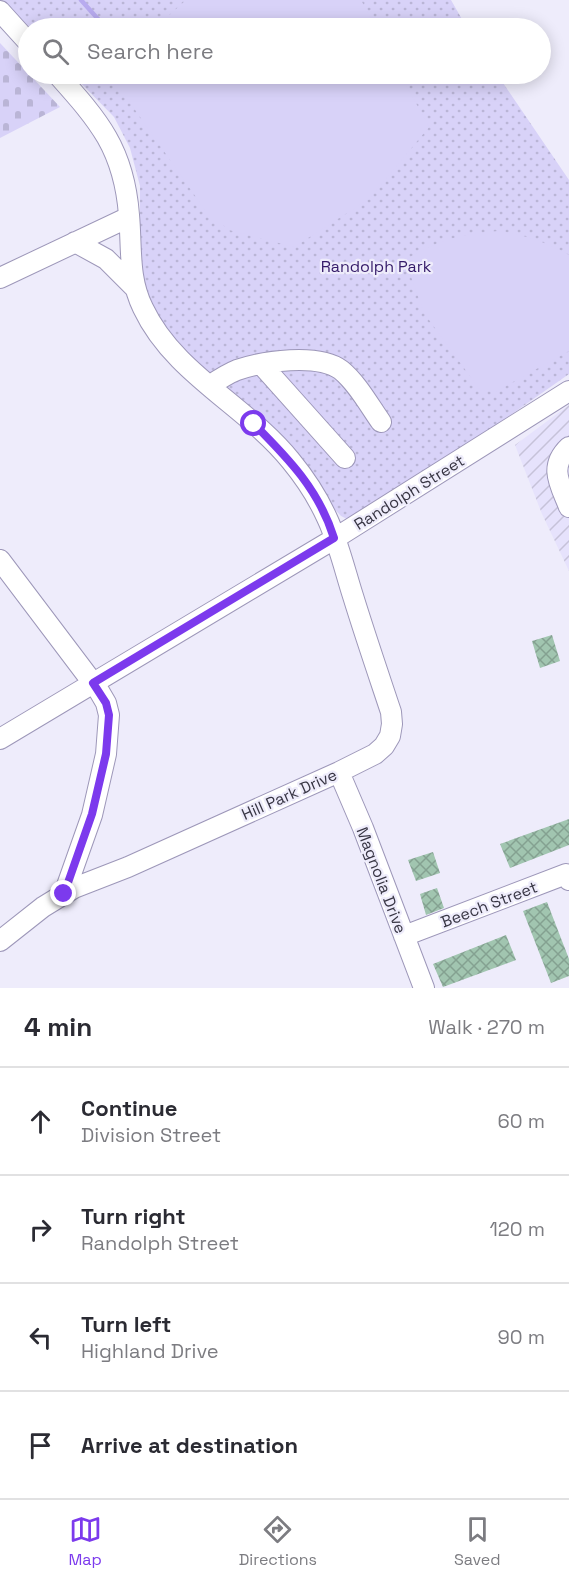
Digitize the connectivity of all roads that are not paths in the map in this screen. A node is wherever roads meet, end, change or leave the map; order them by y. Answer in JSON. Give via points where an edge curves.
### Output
{"nodes":[{"id":1,"x":0,"y":11,"type":"edge"},
{"id":2,"x":18,"y":31,"type":"edge"},
{"id":3,"x":66,"y":84,"type":"edge"},
{"id":4,"x":129,"y":217,"type":"junction"},
{"id":5,"x":75,"y":242,"type":"junction"},
{"id":6,"x":0,"y":278,"type":"edge"},
{"id":7,"x":135,"y":288,"type":"junction"},
{"id":8,"x":261,"y":364,"type":"junction"},
{"id":9,"x":209,"y":386,"type":"junction"},
{"id":10,"x":569,"y":391,"type":"edge"},
{"id":11,"x":381,"y":422,"type":"dead end"},
{"id":12,"x":569,"y":447,"type":"edge"},
{"id":13,"x":345,"y":458,"type":"dead end"},
{"id":14,"x":569,"y":507,"type":"edge"},
{"id":15,"x":334,"y":538,"type":"junction"},
{"id":16,"x":0,"y":560,"type":"edge"},
{"id":17,"x":93,"y":683,"type":"junction"},
{"id":18,"x":0,"y":739,"type":"edge"},
{"id":19,"x":339,"y":772,"type":"junction"},
{"id":20,"x":569,"y":880,"type":"edge"},
{"id":21,"x":64,"y":894,"type":"junction"},
{"id":22,"x":404,"y":936,"type":"junction"},
{"id":23,"x":0,"y":940,"type":"edge"},
{"id":24,"x":424,"y":988,"type":"edge"}],
"edges":[{"from":1,"to":2,"type":"street"},
{"from":3,"to":4,"type":"street","via":[[111,142],[127,188]]},
{"from":4,"to":5,"type":"street"},
{"from":4,"to":7,"type":"street"},
{"from":5,"to":6,"type":"street"},
{"from":5,"to":7,"type":"street","via":[[106,259]]},
{"from":7,"to":9,"type":"street","name":"Hill Park Drive","via":[[157,332]]},
{"from":8,"to":9,"type":"street","via":[[232,372]]},
{"from":8,"to":11,"type":"street","via":[[290,361],[334,366],[350,378]]},
{"from":8,"to":13,"type":"street"},
{"from":9,"to":15,"type":"street","name":"Hill Park Drive","via":[[290,459],[328,519]]},
{"from":10,"to":15,"type":"street","name":"Randolph Street"},
{"from":12,"to":14,"type":"street","via":[[557,465],[557,476]]},
{"from":15,"to":17,"type":"street","name":"Randolph Street"},
{"from":15,"to":19,"type":"street","name":"Hill Park Drive","via":[[392,724],[384,746]]},
{"from":16,"to":17,"type":"street"},
{"from":17,"to":18,"type":"street","name":"Randolph Street"},
{"from":17,"to":21,"type":"street","via":[[109,715],[106,754],[92,814]]},
{"from":19,"to":21,"type":"street","name":"Hill Park Drive"},
{"from":19,"to":22,"type":"street","name":"Magnolia Drive"},
{"from":20,"to":22,"type":"street","name":"Beech Street","via":[[566,874]]},
{"from":21,"to":23,"type":"street","name":"Hill Park Drive"},
{"from":22,"to":24,"type":"street","name":"Magnolia Drive"}]}
